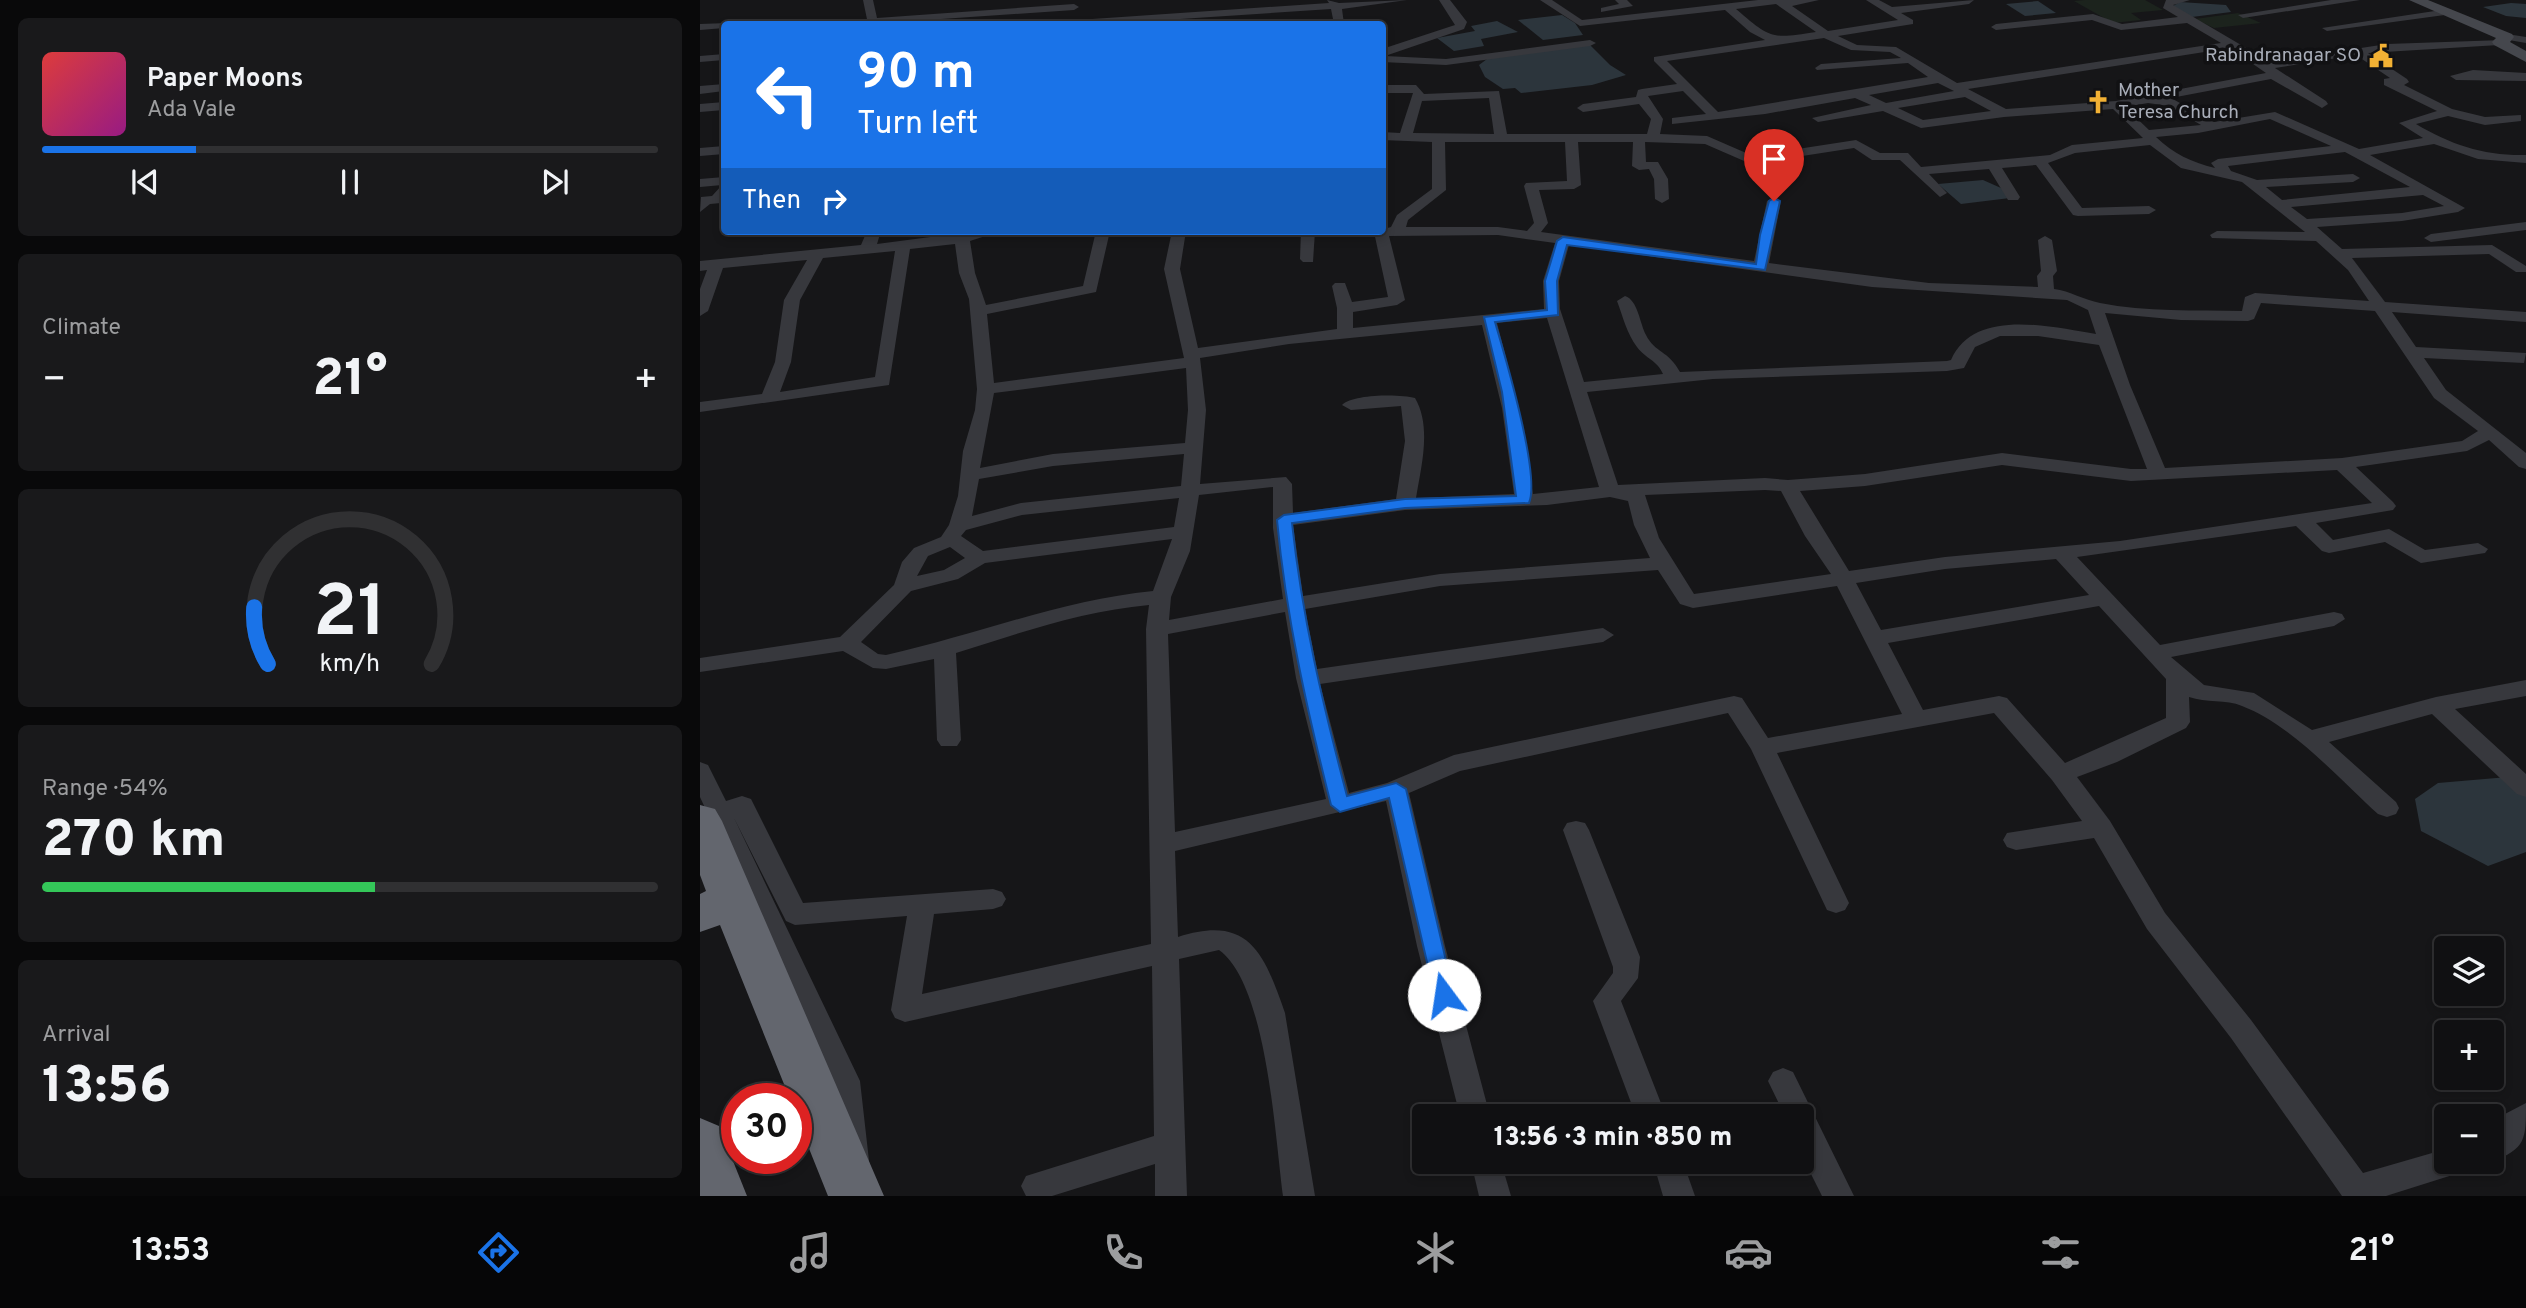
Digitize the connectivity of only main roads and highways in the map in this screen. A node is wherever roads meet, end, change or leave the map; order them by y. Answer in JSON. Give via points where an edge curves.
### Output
{"nodes":[{"id":1,"x":710,"y":817,"type":"edge"},
{"id":2,"x":717,"y":909,"type":"edge"},
{"id":3,"x":700,"y":1143,"type":"edge"},
{"id":4,"x":719,"y":1196,"type":"edge"},
{"id":5,"x":856,"y":1196,"type":"edge"}],
"edges":[{"from":1,"to":2,"type":"highway"},
{"from":2,"to":5,"type":"highway"},
{"from":3,"to":4,"type":"highway"}]}
